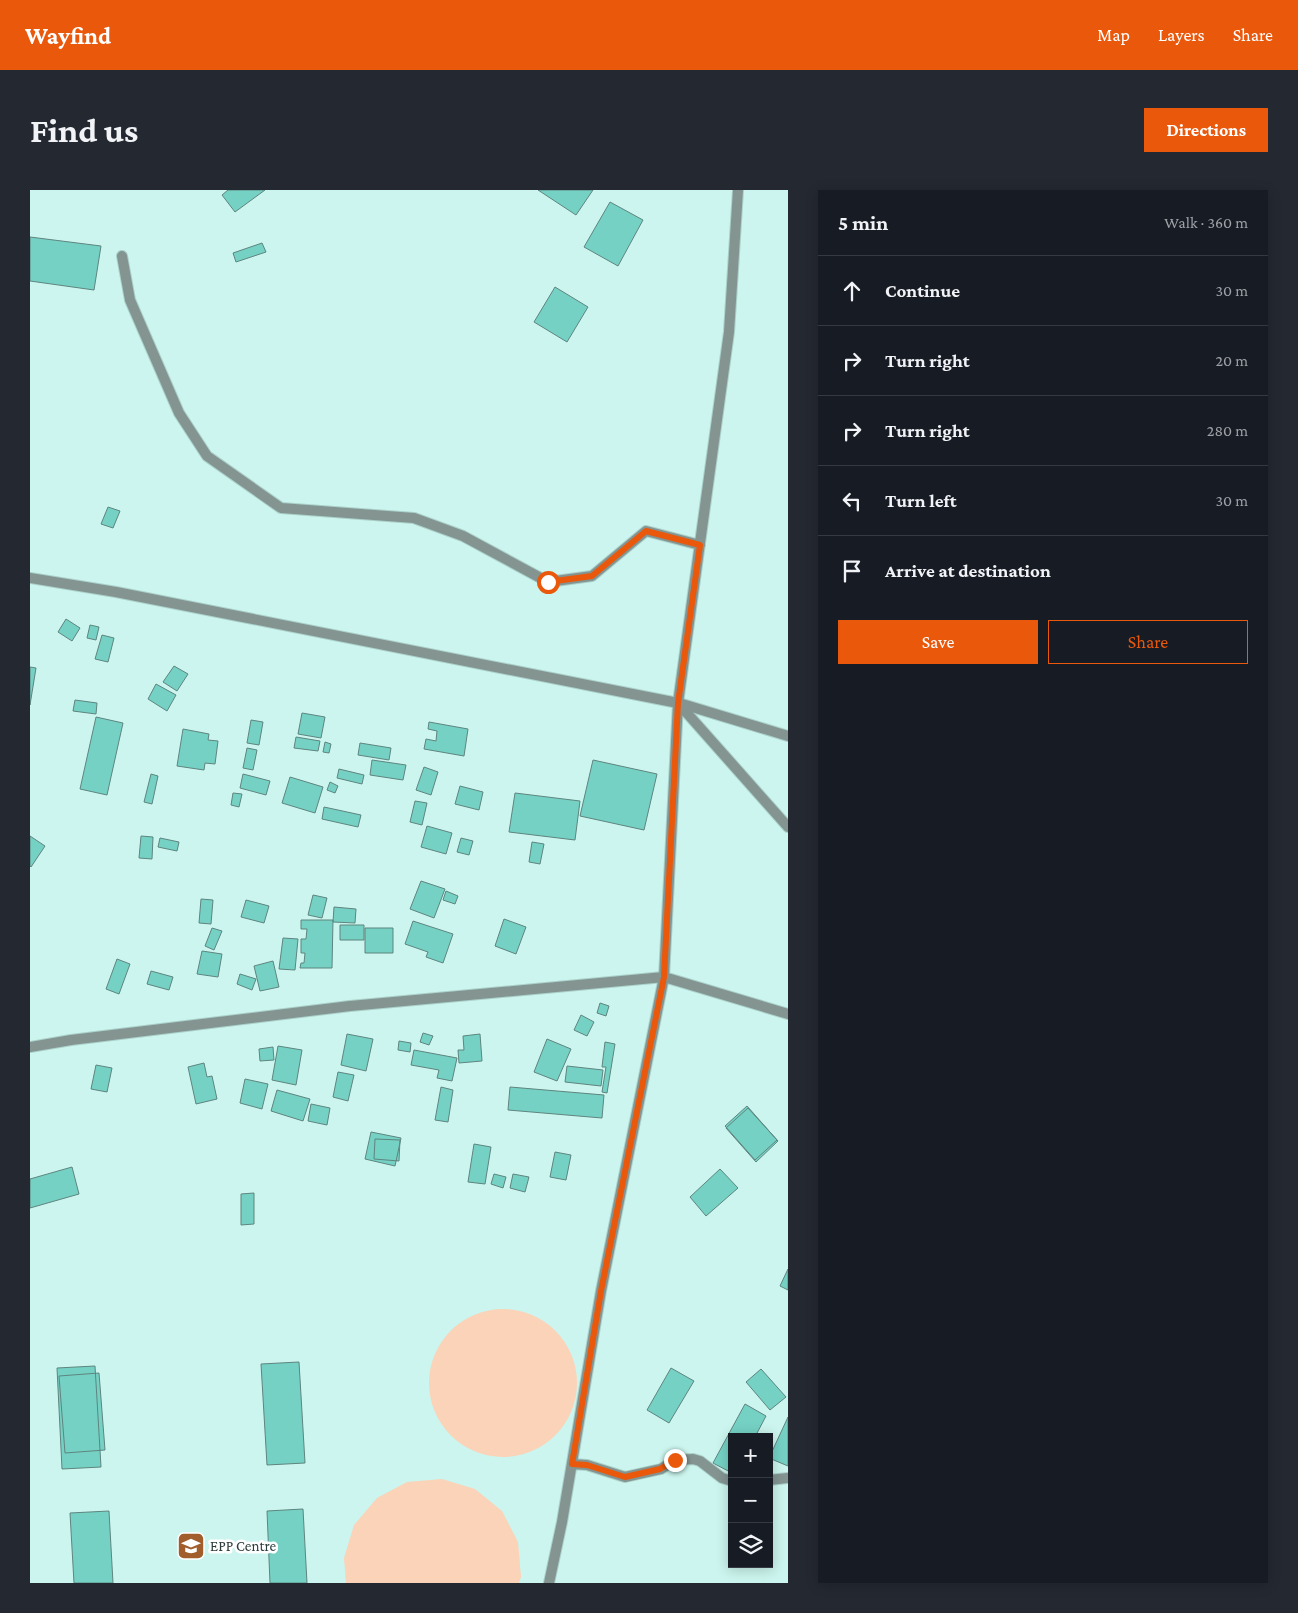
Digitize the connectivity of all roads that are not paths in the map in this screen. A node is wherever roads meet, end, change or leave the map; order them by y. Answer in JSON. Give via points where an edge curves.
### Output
{"nodes":[{"id":1,"x":738,"y":190,"type":"edge"},
{"id":2,"x":122,"y":256,"type":"dead end"},
{"id":3,"x":700,"y":545,"type":"junction"},
{"id":4,"x":30,"y":578,"type":"edge"},
{"id":5,"x":678,"y":703,"type":"junction"},
{"id":6,"x":788,"y":736,"type":"edge"},
{"id":7,"x":788,"y":827,"type":"edge"},
{"id":8,"x":664,"y":977,"type":"junction"},
{"id":9,"x":788,"y":1014,"type":"edge"},
{"id":10,"x":30,"y":1047,"type":"edge"},
{"id":11,"x":572,"y":1464,"type":"junction"},
{"id":12,"x":788,"y":1478,"type":"edge"},
{"id":13,"x":728,"y":1480,"type":"edge"},
{"id":14,"x":773,"y":1480,"type":"edge"},
{"id":15,"x":549,"y":1583,"type":"edge"}],
"edges":[{"from":1,"to":3,"type":"street","via":[[729,332]]},
{"from":2,"to":3,"type":"street","via":[[130,300],[179,413],[207,456],[281,508],[414,518],[463,536],[548,582],[592,576],[646,531]]},
{"from":3,"to":5,"type":"street"},
{"from":4,"to":5,"type":"street"},
{"from":5,"to":6,"type":"street"},
{"from":5,"to":7,"type":"street"},
{"from":5,"to":8,"type":"street"},
{"from":8,"to":9,"type":"street"},
{"from":8,"to":10,"type":"street","via":[[350,1006]]},
{"from":8,"to":11,"type":"street","via":[[601,1291]]},
{"from":11,"to":13,"type":"street","via":[[587,1465],[625,1477],[660,1469],[675,1460],[693,1459]]},
{"from":11,"to":15,"type":"street"},
{"from":12,"to":14,"type":"street"}]}
